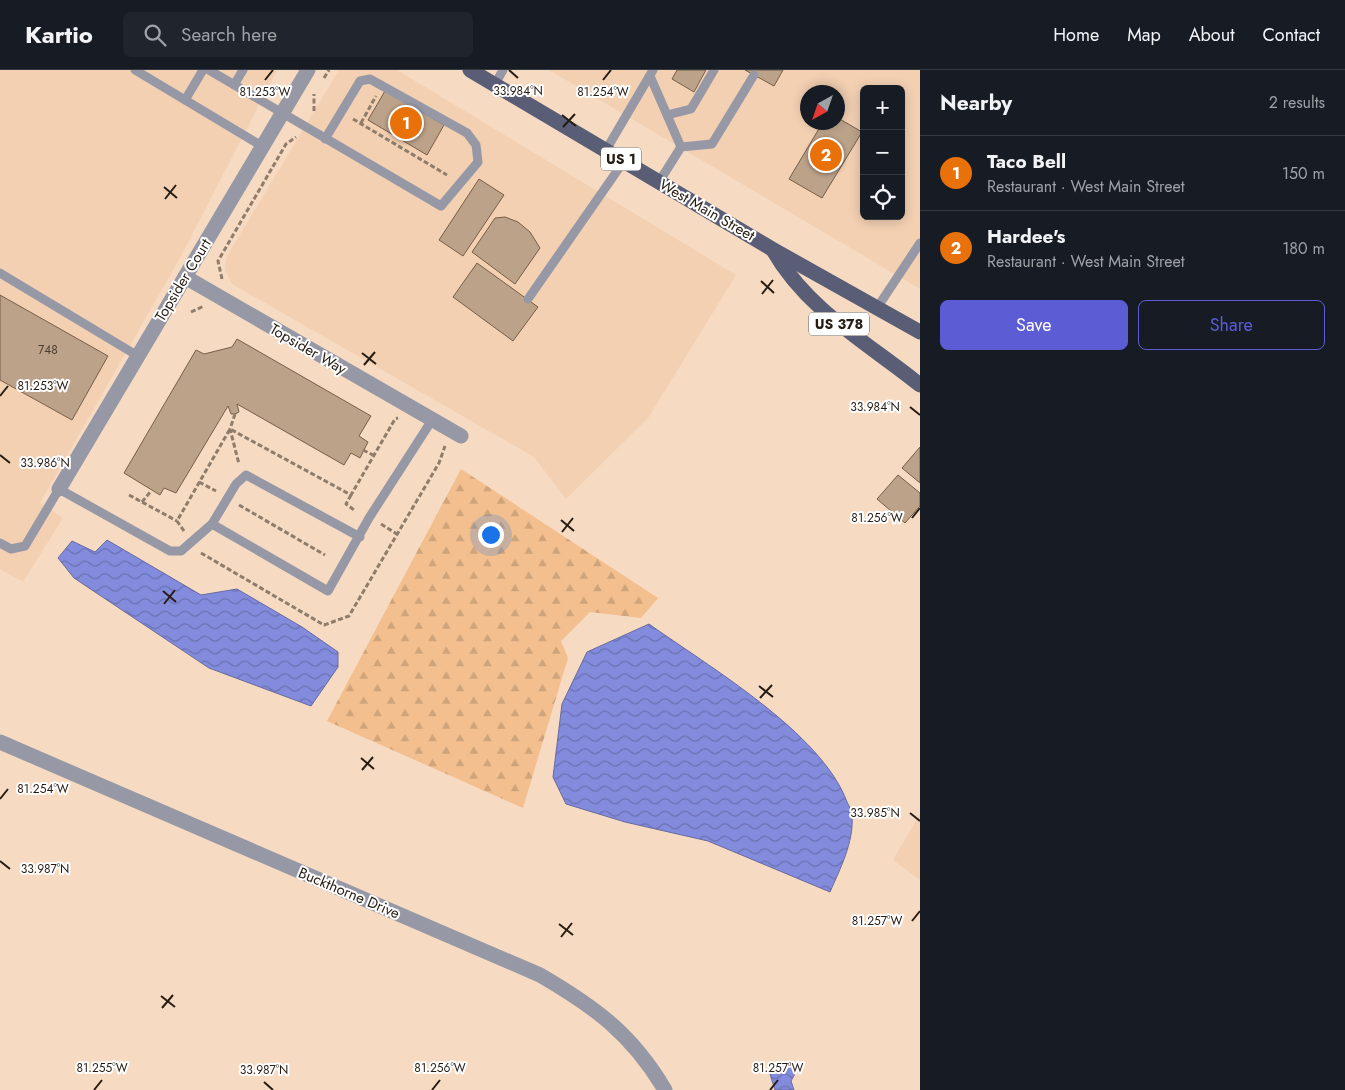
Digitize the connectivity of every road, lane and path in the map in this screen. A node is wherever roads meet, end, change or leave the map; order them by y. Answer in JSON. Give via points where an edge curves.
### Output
{"nodes":[{"id":1,"x":135,"y":70,"type":"edge"},
{"id":2,"x":203,"y":70,"type":"edge"},
{"id":3,"x":209,"y":70,"type":"edge"},
{"id":4,"x":244,"y":70,"type":"edge"},
{"id":5,"x":308,"y":70,"type":"edge"},
{"id":6,"x":329,"y":70,"type":"edge"},
{"id":7,"x":470,"y":70,"type":"edge"},
{"id":8,"x":502,"y":70,"type":"edge"},
{"id":9,"x":714,"y":70,"type":"edge"},
{"id":10,"x":652,"y":73,"type":"edge"},
{"id":11,"x":754,"y":75,"type":"dead end"},
{"id":12,"x":494,"y":84,"type":"junction"},
{"id":13,"x":234,"y":85,"type":"junction"},
{"id":14,"x":185,"y":100,"type":"junction"},
{"id":15,"x":314,"y":111,"type":"dead end"},
{"id":16,"x":282,"y":113,"type":"junction"},
{"id":17,"x":667,"y":115,"type":"junction"},
{"id":18,"x":352,"y":119,"type":"dead end"},
{"id":19,"x":394,"y":135,"type":"dead end"},
{"id":20,"x":296,"y":137,"type":"dead end"},
{"id":21,"x":325,"y":138,"type":"junction"},
{"id":22,"x":390,"y":141,"type":"junction"},
{"id":23,"x":262,"y":146,"type":"junction"},
{"id":24,"x":681,"y":147,"type":"junction"},
{"id":25,"x":606,"y":150,"type":"junction"},
{"id":26,"x":624,"y":161,"type":"junction"},
{"id":27,"x":448,"y":175,"type":"dead end"},
{"id":28,"x":659,"y":182,"type":"junction"},
{"id":29,"x":920,"y":243,"type":"edge"},
{"id":30,"x":772,"y":249,"type":"junction"},
{"id":31,"x":0,"y":273,"type":"edge"},
{"id":32,"x":185,"y":277,"type":"junction"},
{"id":33,"x":222,"y":279,"type":"dead end"},
{"id":34,"x":528,"y":299,"type":"dead end"},
{"id":35,"x":877,"y":308,"type":"junction"},
{"id":36,"x":920,"y":332,"type":"edge"},
{"id":37,"x":138,"y":356,"type":"junction"},
{"id":38,"x":920,"y":385,"type":"edge"},
{"id":39,"x":235,"y":414,"type":"dead end"},
{"id":40,"x":404,"y":416,"type":"dead end"},
{"id":41,"x":432,"y":420,"type":"junction"},
{"id":42,"x":230,"y":429,"type":"junction"},
{"id":43,"x":461,"y":436,"type":"dead end"},
{"id":44,"x":363,"y":450,"type":"dead end"},
{"id":45,"x":373,"y":455,"type":"junction"},
{"id":46,"x":239,"y":464,"type":"dead end"},
{"id":47,"x":199,"y":482,"type":"junction"},
{"id":48,"x":59,"y":489,"type":"junction"},
{"id":49,"x":151,"y":490,"type":"dead end"},
{"id":50,"x":216,"y":491,"type":"dead end"},
{"id":51,"x":129,"y":495,"type":"dead end"},
{"id":52,"x":351,"y":495,"type":"junction"},
{"id":53,"x":142,"y":502,"type":"junction"},
{"id":54,"x":234,"y":502,"type":"dead end"},
{"id":55,"x":354,"y":510,"type":"dead end"},
{"id":56,"x":177,"y":521,"type":"junction"},
{"id":57,"x":212,"y":524,"type":"junction"},
{"id":58,"x":380,"y":524,"type":"dead end"},
{"id":59,"x":185,"y":533,"type":"dead end"},
{"id":60,"x":397,"y":534,"type":"dead end"},
{"id":61,"x":360,"y":537,"type":"junction"},
{"id":62,"x":0,"y":543,"type":"edge"},
{"id":63,"x":325,"y":555,"type":"dead end"},
{"id":64,"x":0,"y":742,"type":"edge"},
{"id":65,"x":665,"y":1090,"type":"edge"}],
"edges":[{"from":1,"to":14,"type":"lane"},
{"from":2,"to":14,"type":"lane"},
{"from":3,"to":13,"type":"lane"},
{"from":4,"to":13,"type":"lane"},
{"from":5,"to":16,"type":"street","name":"Topsider Court"},
{"from":6,"to":15,"type":"path","via":[[314,94]]},
{"from":7,"to":12,"type":"main road","name":"West Main Street","number":"US 1"},
{"from":8,"to":12,"type":"lane"},
{"from":9,"to":17,"type":"lane","via":[[691,109]]},
{"from":10,"to":17,"type":"lane"},
{"from":10,"to":25,"type":"lane"},
{"from":11,"to":24,"type":"lane","via":[[712,144]]},
{"from":12,"to":25,"type":"main road","name":"West Main Street","number":"US 1"},
{"from":13,"to":16,"type":"lane"},
{"from":14,"to":23,"type":"lane"},
{"from":16,"to":21,"type":"lane"},
{"from":16,"to":23,"type":"street","name":"Topsider Court"},
{"from":17,"to":24,"type":"lane"},
{"from":18,"to":22,"type":"path"},
{"from":19,"to":22,"type":"path"},
{"from":20,"to":33,"type":"path","via":[[286,144],[218,261]]},
{"from":21,"to":21,"type":"lane","via":[[351,94],[365,79],[370,79],[467,133],[473,139],[478,162],[441,206]]},
{"from":22,"to":27,"type":"path"},
{"from":23,"to":32,"type":"street","name":"Topsider Court"},
{"from":24,"to":28,"type":"lane"},
{"from":25,"to":26,"type":"main road","name":"West Main Street","number":"US 1"},
{"from":26,"to":28,"type":"main road","name":"West Main Street","number":"US 1"},
{"from":26,"to":34,"type":"lane"},
{"from":28,"to":30,"type":"main road","name":"West Main Street","number":"US 1"},
{"from":29,"to":35,"type":"lane"},
{"from":30,"to":35,"type":"main road","name":"West Main Street","number":"US 1"},
{"from":30,"to":38,"type":"main road","number":"US 378","via":[[790,278],[807,297]]},
{"from":31,"to":37,"type":"lane"},
{"from":32,"to":37,"type":"street","name":"Topsider Court"},
{"from":32,"to":41,"type":"street","name":"Topsider Way"},
{"from":35,"to":36,"type":"main road","name":"West Main Street","number":"US 1"},
{"from":37,"to":48,"type":"street","name":"Topsider Court"},
{"from":39,"to":42,"type":"path"},
{"from":40,"to":45,"type":"path","via":[[395,419]]},
{"from":41,"to":43,"type":"street"},
{"from":41,"to":61,"type":"lane"},
{"from":42,"to":46,"type":"path"},
{"from":42,"to":47,"type":"path"},
{"from":42,"to":52,"type":"path"},
{"from":44,"to":45,"type":"path"},
{"from":45,"to":52,"type":"path"},
{"from":47,"to":50,"type":"path"},
{"from":47,"to":56,"type":"path"},
{"from":48,"to":57,"type":"lane","via":[[170,551],[181,551]]},
{"from":48,"to":62,"type":"lane","via":[[25,546],[11,549]]},
{"from":49,"to":53,"type":"path"},
{"from":51,"to":53,"type":"path"},
{"from":52,"to":55,"type":"path","via":[[346,504]]},
{"from":53,"to":56,"type":"path"},
{"from":54,"to":63,"type":"path"},
{"from":56,"to":59,"type":"path"},
{"from":57,"to":61,"type":"lane","via":[[236,484],[246,476]]},
{"from":57,"to":61,"type":"lane","via":[[328,591]]},
{"from":58,"to":60,"type":"path"},
{"from":64,"to":65,"type":"street","name":"Buckthorne Drive","via":[[540,976],[582,1000],[624,1034],[650,1064]]}]}
